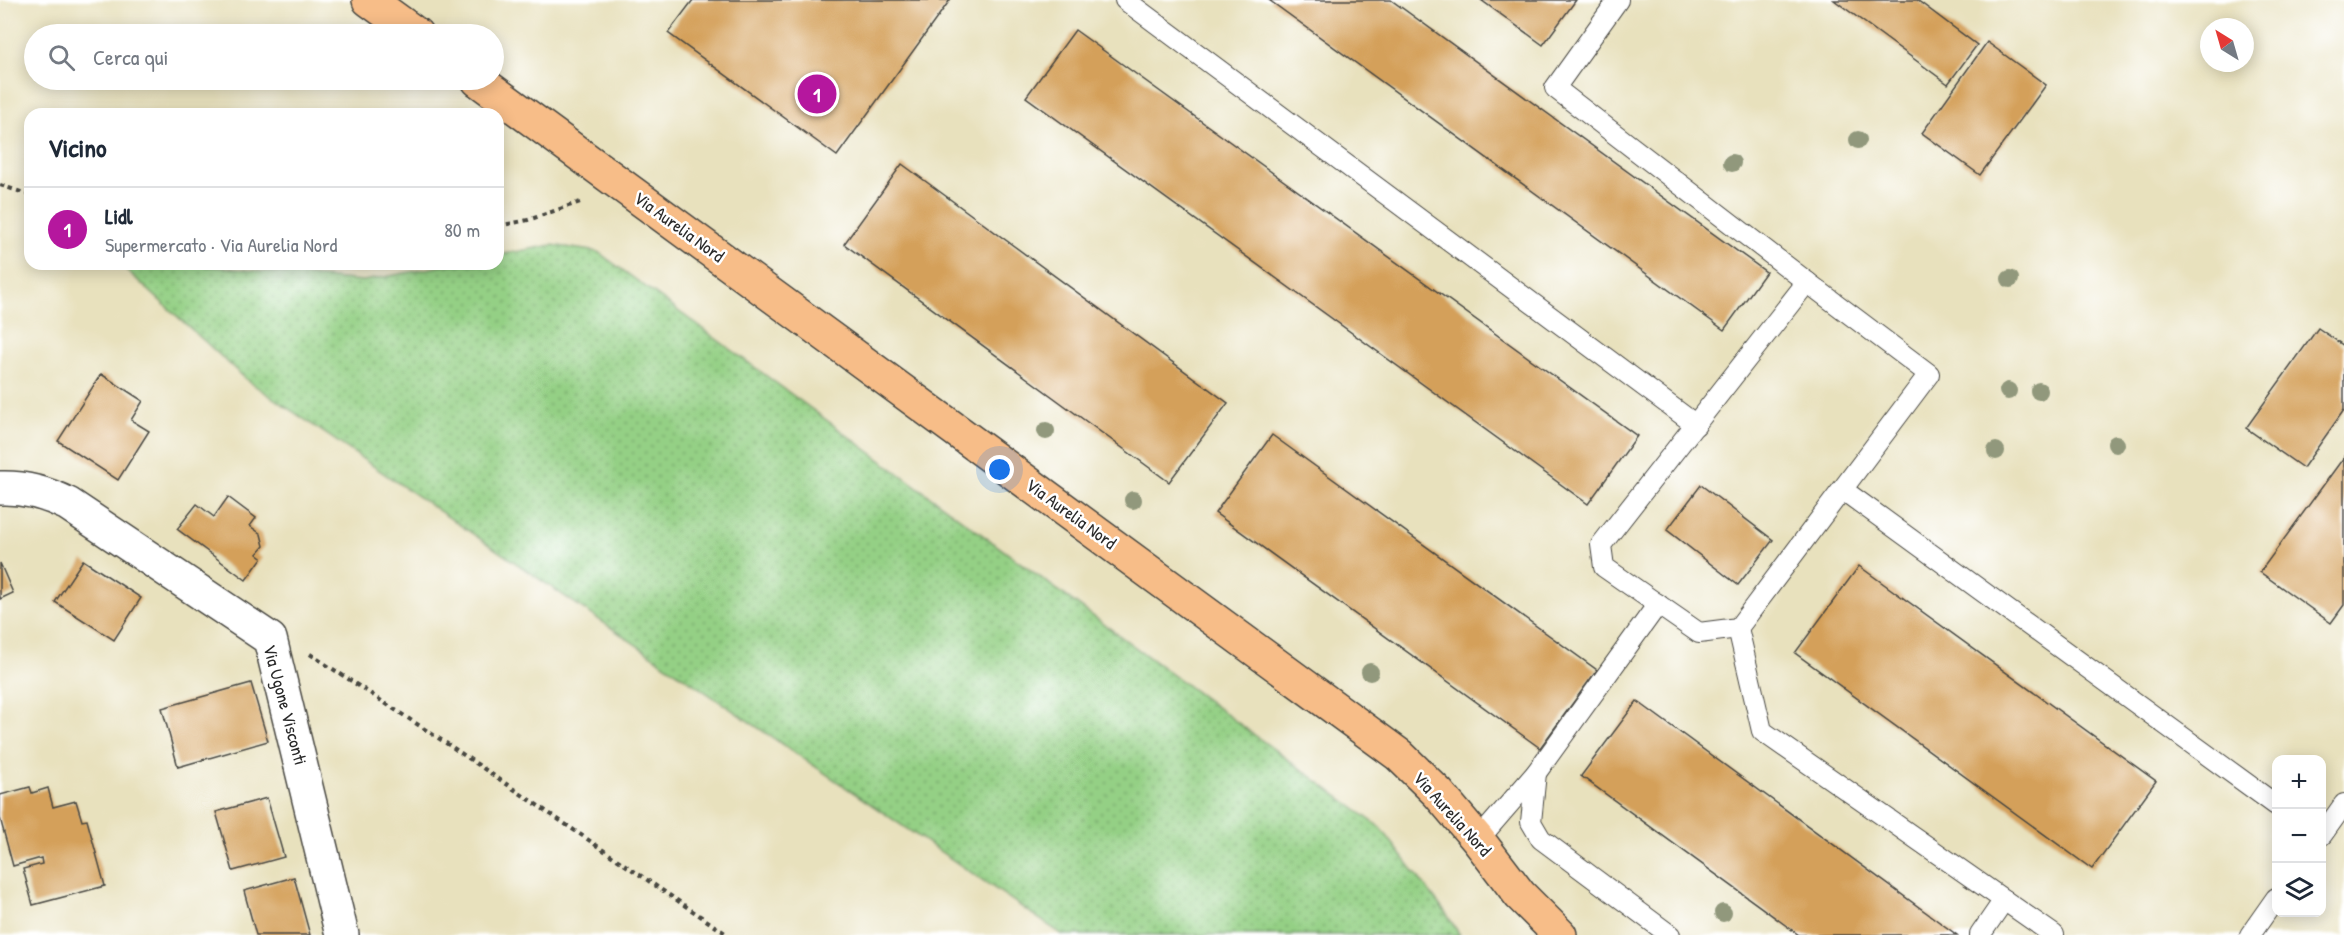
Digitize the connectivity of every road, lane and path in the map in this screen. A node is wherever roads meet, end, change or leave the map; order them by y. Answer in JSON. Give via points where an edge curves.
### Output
{"nodes":[{"id":1,"x":369,"y":0,"type":"edge"},
{"id":2,"x":1125,"y":0,"type":"edge"},
{"id":3,"x":1618,"y":0,"type":"edge"},
{"id":4,"x":402,"y":24,"type":"edge"},
{"id":5,"x":492,"y":90,"type":"edge"},
{"id":6,"x":0,"y":185,"type":"edge"},
{"id":7,"x":624,"y":187,"type":"junction"},
{"id":8,"x":24,"y":193,"type":"edge"},
{"id":9,"x":504,"y":225,"type":"edge"},
{"id":10,"x":1807,"y":282,"type":"junction"},
{"id":11,"x":1695,"y":424,"type":"junction"},
{"id":12,"x":0,"y":488,"type":"edge"},
{"id":13,"x":1843,"y":490,"type":"junction"},
{"id":14,"x":1658,"y":604,"type":"junction"},
{"id":15,"x":1738,"y":628,"type":"junction"},
{"id":16,"x":270,"y":639,"type":"junction"},
{"id":17,"x":1536,"y":773,"type":"junction"},
{"id":18,"x":2272,"y":802,"type":"edge"},
{"id":19,"x":2344,"y":804,"type":"edge"},
{"id":20,"x":2326,"y":829,"type":"edge"},
{"id":21,"x":1478,"y":840,"type":"junction"},
{"id":22,"x":1520,"y":895,"type":"junction"},
{"id":23,"x":2004,"y":900,"type":"junction"},
{"id":24,"x":2272,"y":905,"type":"edge"},
{"id":25,"x":342,"y":935,"type":"edge"},
{"id":26,"x":728,"y":935,"type":"edge"},
{"id":27,"x":1541,"y":935,"type":"edge"},
{"id":28,"x":1560,"y":935,"type":"edge"},
{"id":29,"x":1670,"y":935,"type":"edge"},
{"id":30,"x":1980,"y":935,"type":"edge"},
{"id":31,"x":2054,"y":935,"type":"edge"},
{"id":32,"x":2250,"y":935,"type":"edge"}],
"edges":[{"from":1,"to":4,"type":"main road"},
{"from":2,"to":11,"type":"lane"},
{"from":3,"to":10,"type":"lane","via":[[1555,88]]},
{"from":5,"to":7,"type":"main road","name":"Via Aurelia Nord"},
{"from":6,"to":8,"type":"path"},
{"from":7,"to":9,"type":"path"},
{"from":7,"to":21,"type":"main road","name":"Via Aurelia Nord","via":[[1399,755]]},
{"from":10,"to":11,"type":"lane"},
{"from":10,"to":13,"type":"lane","via":[[1929,374]]},
{"from":11,"to":14,"type":"lane","via":[[1601,545],[1604,567]]},
{"from":12,"to":16,"type":"street","name":"Via Ugone Visconti","via":[[44,493],[68,504]]},
{"from":13,"to":15,"type":"lane"},
{"from":13,"to":18,"type":"lane"},
{"from":14,"to":15,"type":"lane","via":[[1699,633]]},
{"from":14,"to":17,"type":"lane"},
{"from":15,"to":23,"type":"lane","via":[[1761,731]]},
{"from":16,"to":25,"type":"street","name":"Via Ugone Visconti"},
{"from":16,"to":26,"type":"path","via":[[304,650]]},
{"from":17,"to":21,"type":"lane"},
{"from":17,"to":29,"type":"lane","via":[[1531,822],[1541,839]]},
{"from":19,"to":20,"type":"lane"},
{"from":21,"to":22,"type":"main road","name":"Via Aurelia Nord"},
{"from":22,"to":27,"type":"main road","name":"Via Aurelia Nord"},
{"from":22,"to":28,"type":"main road","name":"Via Aurelia Nord"},
{"from":23,"to":30,"type":"lane"},
{"from":23,"to":31,"type":"lane"},
{"from":24,"to":32,"type":"lane"}]}
